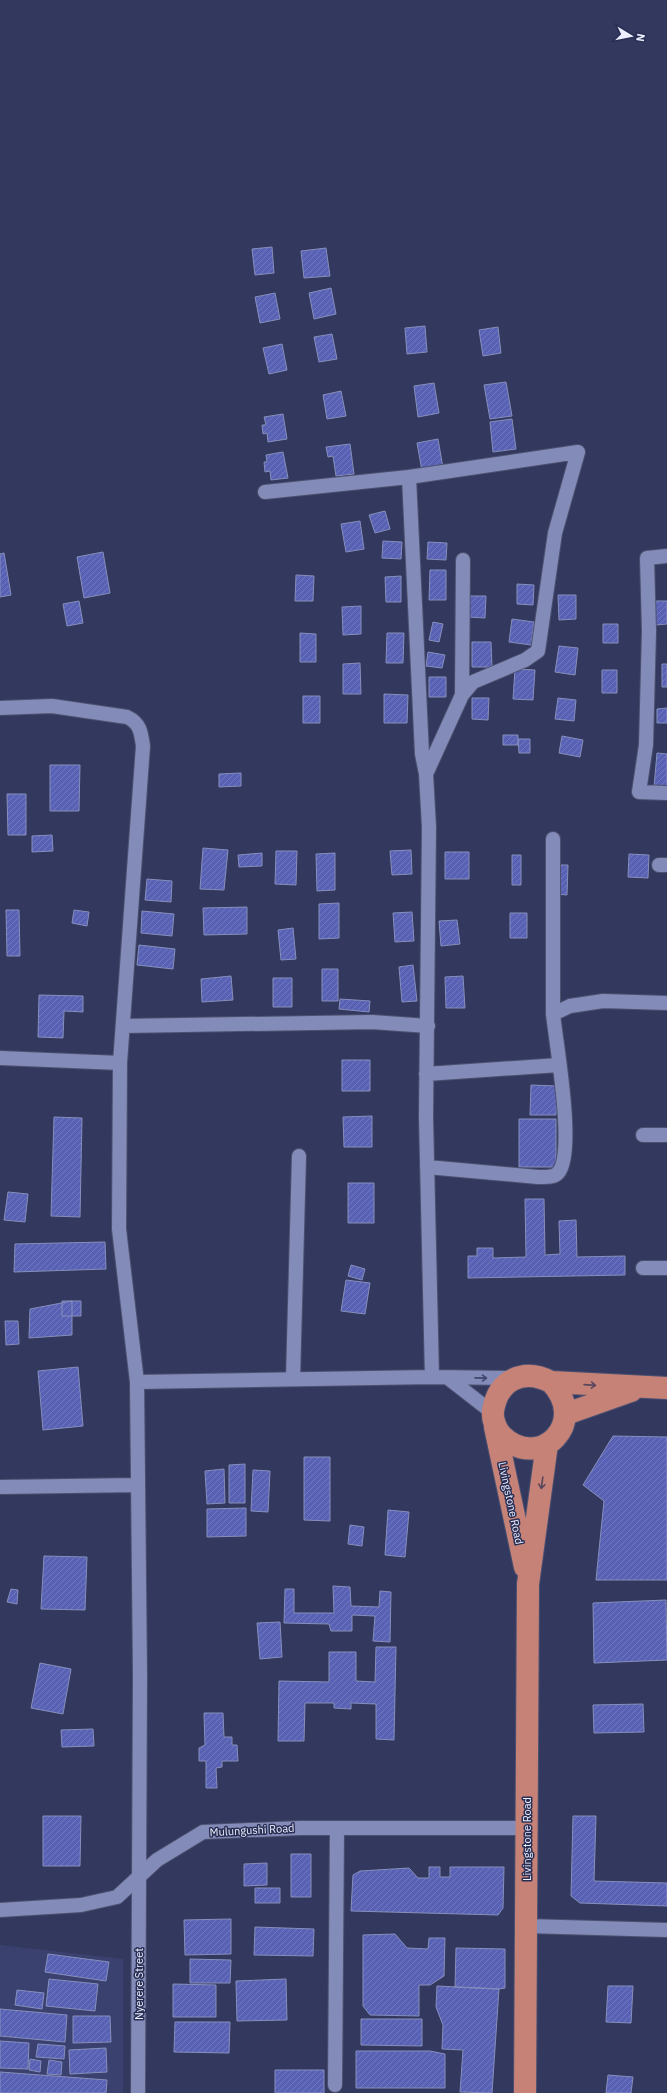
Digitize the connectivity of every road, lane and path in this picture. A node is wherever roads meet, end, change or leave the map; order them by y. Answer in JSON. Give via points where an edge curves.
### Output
{"nodes":[{"id":1,"x":409,"y":477,"type":"junction"},
{"id":2,"x":265,"y":492,"type":"dead end"},
{"id":3,"x":667,"y":556,"type":"edge"},
{"id":4,"x":462,"y":560,"type":"dead end"},
{"id":5,"x":462,"y":695,"type":"junction"},
{"id":6,"x":0,"y":708,"type":"edge"},
{"id":7,"x":426,"y":774,"type":"junction"},
{"id":8,"x":667,"y":793,"type":"edge"},
{"id":9,"x":553,"y":838,"type":"dead end"},
{"id":10,"x":667,"y":1003,"type":"edge"},
{"id":11,"x":553,"y":1014,"type":"junction"},
{"id":12,"x":122,"y":1026,"type":"junction"},
{"id":13,"x":428,"y":1026,"type":"junction"},
{"id":14,"x":0,"y":1058,"type":"edge"},
{"id":15,"x":120,"y":1063,"type":"junction"},
{"id":16,"x":559,"y":1065,"type":"junction"},
{"id":17,"x":426,"y":1074,"type":"junction"},
{"id":18,"x":643,"y":1136,"type":"dead end"},
{"id":19,"x":667,"y":1136,"type":"edge"},
{"id":20,"x":299,"y":1156,"type":"dead end"},
{"id":21,"x":427,"y":1167,"type":"junction"},
{"id":22,"x":643,"y":1268,"type":"dead end"},
{"id":23,"x":667,"y":1268,"type":"edge"},
{"id":24,"x":432,"y":1377,"type":"junction"},
{"id":25,"x":448,"y":1378,"type":"junction"},
{"id":26,"x":515,"y":1378,"type":"junction"},
{"id":27,"x":293,"y":1379,"type":"junction"},
{"id":28,"x":137,"y":1382,"type":"junction"},
{"id":29,"x":551,"y":1382,"type":"junction"},
{"id":30,"x":640,"y":1388,"type":"junction"},
{"id":31,"x":667,"y":1388,"type":"edge"},
{"id":32,"x":566,"y":1414,"type":"junction"},
{"id":33,"x":494,"y":1417,"type":"junction"},
{"id":34,"x":547,"y":1444,"type":"junction"},
{"id":35,"x":137,"y":1485,"type":"junction"},
{"id":36,"x":0,"y":1487,"type":"edge"},
{"id":37,"x":528,"y":1584,"type":"junction"},
{"id":38,"x":337,"y":1828,"type":"junction"},
{"id":39,"x":526,"y":1828,"type":"junction"},
{"id":40,"x":139,"y":1874,"type":"junction"},
{"id":41,"x":0,"y":1910,"type":"edge"},
{"id":42,"x":526,"y":1926,"type":"junction"},
{"id":43,"x":667,"y":1930,"type":"edge"},
{"id":44,"x":335,"y":2085,"type":"dead end"},
{"id":45,"x":138,"y":2093,"type":"edge"},
{"id":46,"x":525,"y":2093,"type":"edge"}],
"edges":[{"from":1,"to":2,"type":"street"},
{"from":1,"to":5,"type":"street","via":[[578,452],[555,533],[538,651],[525,660],[473,682]]},
{"from":1,"to":7,"type":"street","via":[[422,754]]},
{"from":3,"to":8,"type":"street","via":[[647,558],[649,631],[646,745],[639,792]]},
{"from":4,"to":5,"type":"street"},
{"from":5,"to":7,"type":"street"},
{"from":6,"to":12,"type":"street","name":"Nyerere Street","via":[[52,706],[127,717],[139,726],[143,754]]},
{"from":7,"to":13,"type":"street","via":[[429,827]]},
{"from":9,"to":11,"type":"street"},
{"from":10,"to":11,"type":"street","via":[[603,1001],[570,1006]]},
{"from":11,"to":16,"type":"street"},
{"from":12,"to":13,"type":"street","via":[[372,1022]]},
{"from":12,"to":15,"type":"street","name":"Nyerere Street"},
{"from":13,"to":17,"type":"street"},
{"from":14,"to":15,"type":"street"},
{"from":15,"to":28,"type":"street","name":"Nyerere Street","via":[[119,1229]]},
{"from":16,"to":17,"type":"street"},
{"from":16,"to":21,"type":"street","via":[[566,1137],[563,1164],[553,1177]]},
{"from":17,"to":21,"type":"street"},
{"from":18,"to":19,"type":"street"},
{"from":20,"to":27,"type":"street"},
{"from":21,"to":24,"type":"street"},
{"from":22,"to":23,"type":"street"},
{"from":24,"to":25,"type":"street"},
{"from":24,"to":27,"type":"street"},
{"from":25,"to":26,"type":"street","one_way":true},
{"from":25,"to":33,"type":"street"},
{"from":26,"to":29,"type":"highway","via":[[534,1375]]},
{"from":26,"to":33,"type":"highway","name":"Livingstone Road","via":[[503,1387],[495,1399]]},
{"from":27,"to":28,"type":"street"},
{"from":28,"to":35,"type":"street","name":"Nyerere Street"},
{"from":29,"to":30,"type":"highway","one_way":true},
{"from":29,"to":32,"type":"highway","via":[[560,1391],[565,1402]]},
{"from":30,"to":31,"type":"highway"},
{"from":30,"to":32,"type":"highway"},
{"from":32,"to":34,"type":"highway","via":[[560,1432]]},
{"from":33,"to":34,"type":"highway","via":[[500,1433],[509,1443],[521,1448]]},
{"from":33,"to":37,"type":"highway","name":"Livingstone Road"},
{"from":34,"to":37,"type":"highway","name":"Livingstone Road","one_way":true},
{"from":35,"to":36,"type":"street"},
{"from":35,"to":40,"type":"street","name":"Nyerere Street","via":[[140,1675]]},
{"from":37,"to":39,"type":"highway","name":"Livingstone Road"},
{"from":38,"to":39,"type":"street","name":"Mulungushi Road"},
{"from":38,"to":40,"type":"street","name":"Mulungushi Road","via":[[203,1832]]},
{"from":38,"to":44,"type":"street"},
{"from":39,"to":42,"type":"highway","name":"Livingstone Road"},
{"from":40,"to":41,"type":"street","name":"Mulungushi Road","via":[[117,1897],[81,1905]]},
{"from":40,"to":45,"type":"street","name":"Nyerere Street"},
{"from":42,"to":43,"type":"street"},
{"from":42,"to":46,"type":"highway","name":"Livingstone Road"}]}
